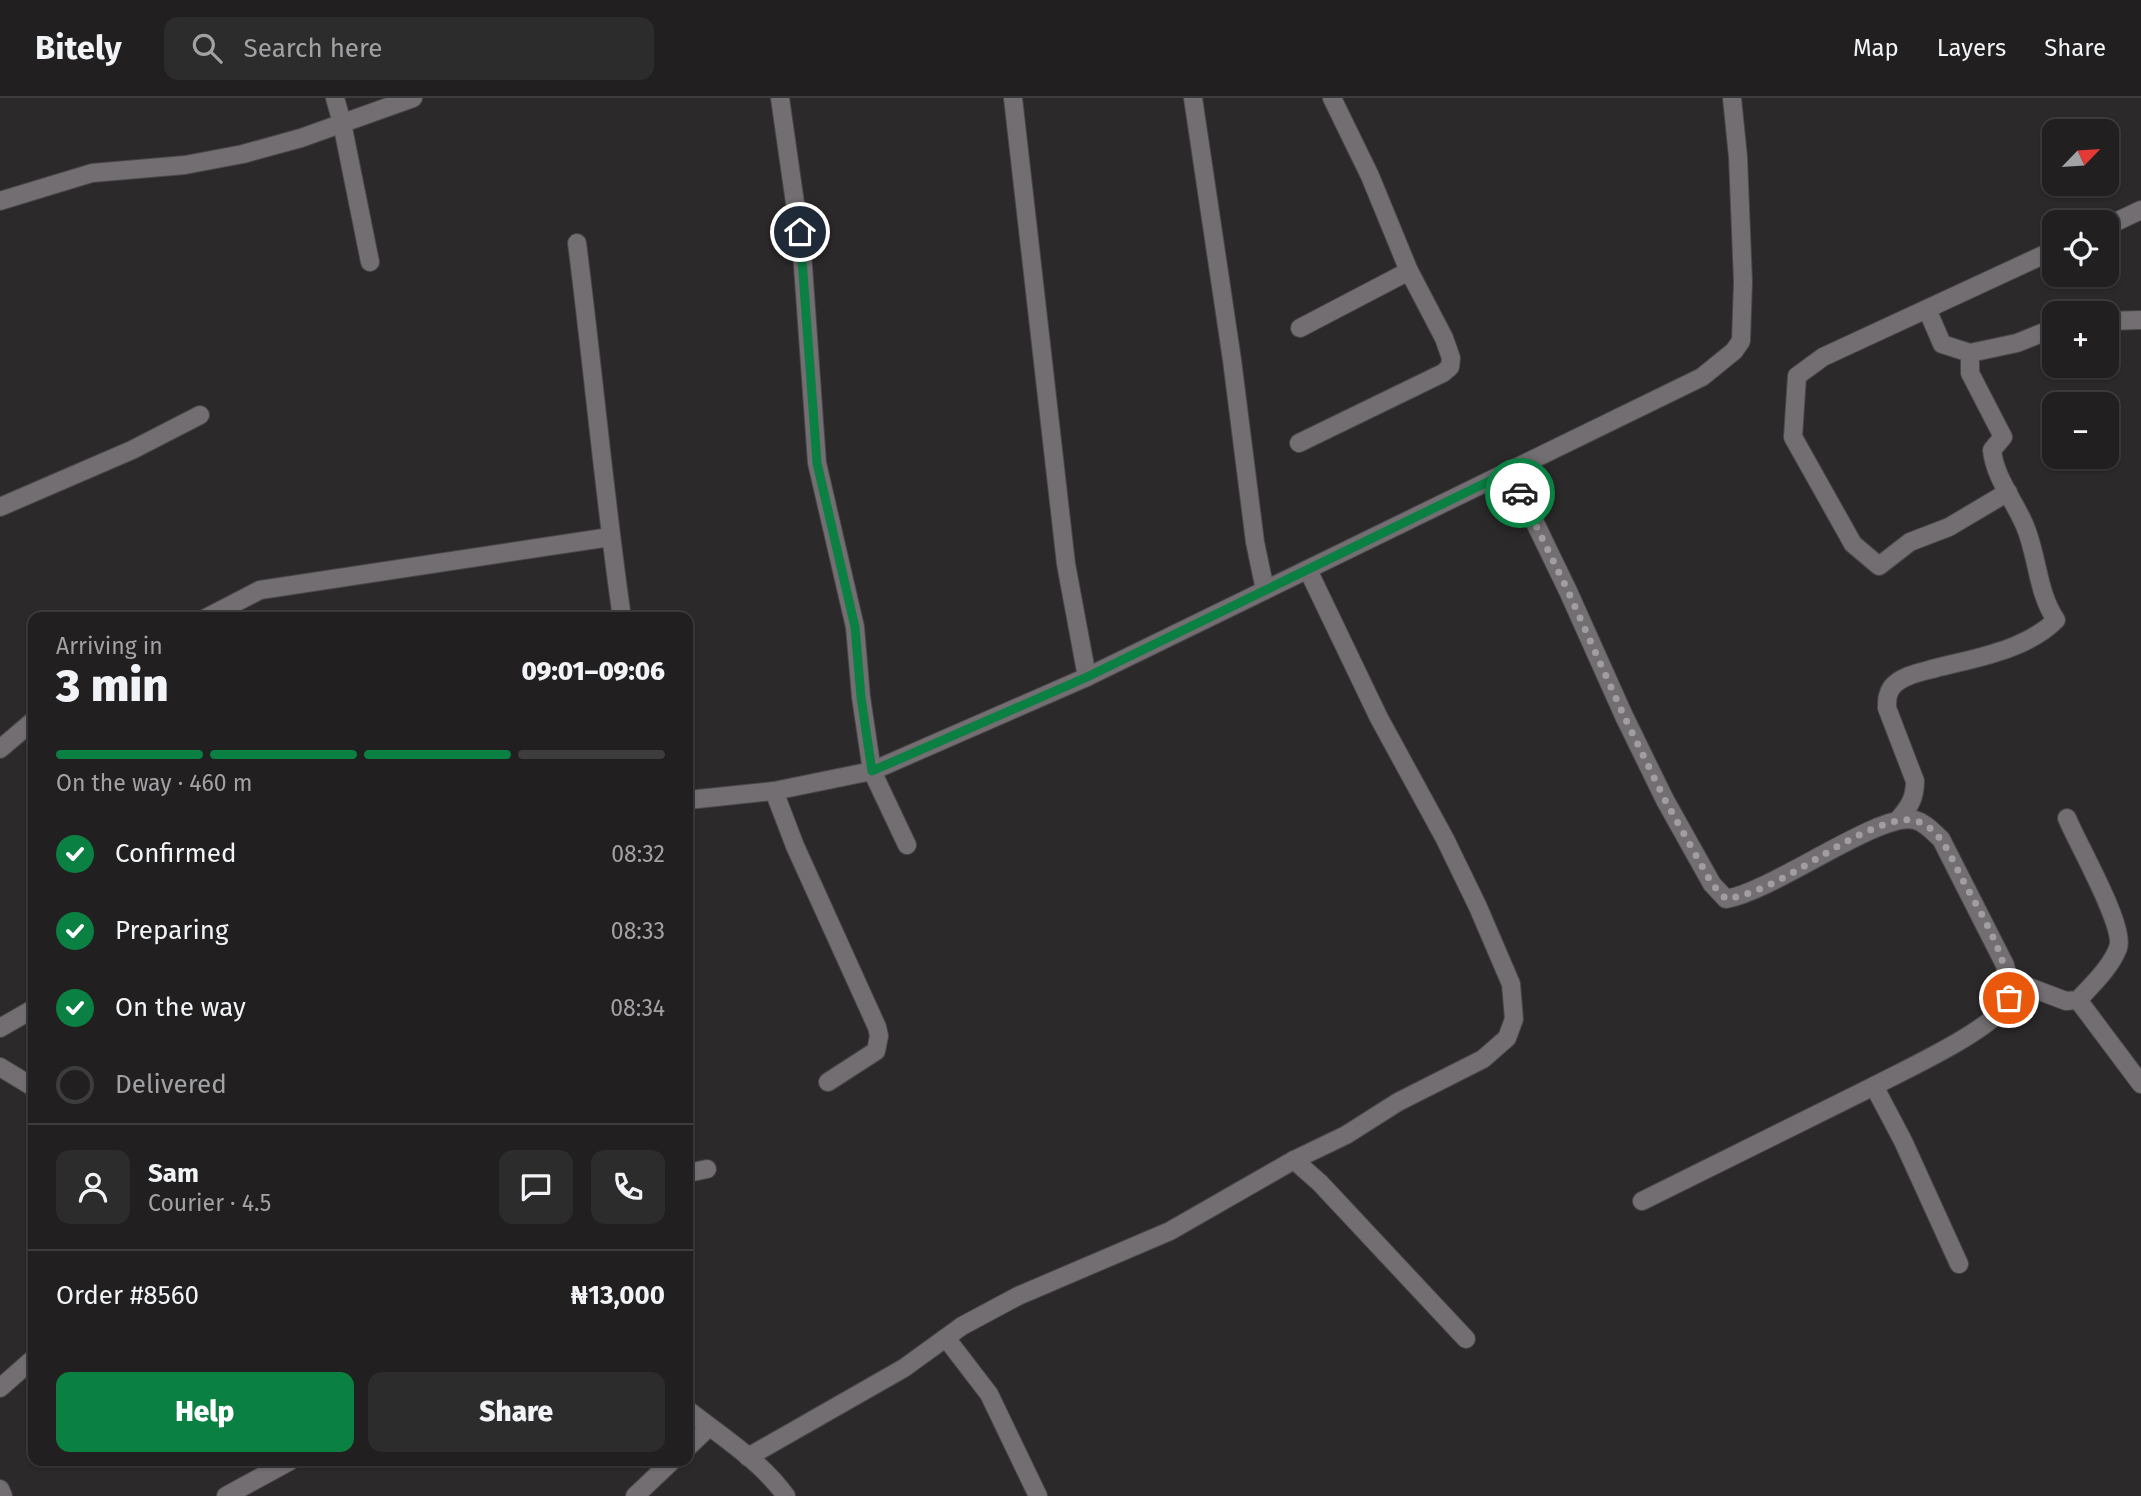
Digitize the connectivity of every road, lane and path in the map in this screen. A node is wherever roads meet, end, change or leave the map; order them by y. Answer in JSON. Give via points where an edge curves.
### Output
{"nodes":[{"id":1,"x":335,"y":98,"type":"edge"},
{"id":2,"x":413,"y":98,"type":"edge"},
{"id":3,"x":780,"y":98,"type":"edge"},
{"id":4,"x":1013,"y":98,"type":"edge"},
{"id":5,"x":1194,"y":98,"type":"edge"},
{"id":6,"x":1332,"y":98,"type":"edge"},
{"id":7,"x":1732,"y":98,"type":"edge"},
{"id":8,"x":342,"y":123,"type":"junction"},
{"id":9,"x":0,"y":201,"type":"edge"},
{"id":10,"x":2141,"y":210,"type":"edge"},
{"id":11,"x":2119,"y":220,"type":"edge"},
{"id":12,"x":577,"y":243,"type":"dead end"},
{"id":13,"x":2042,"y":256,"type":"edge"},
{"id":14,"x":370,"y":262,"type":"dead end"},
{"id":15,"x":1409,"y":271,"type":"junction"},
{"id":16,"x":1927,"y":309,"type":"junction"},
{"id":17,"x":2141,"y":320,"type":"edge"},
{"id":18,"x":2119,"y":321,"type":"edge"},
{"id":19,"x":1300,"y":328,"type":"dead end"},
{"id":20,"x":2042,"y":333,"type":"edge"},
{"id":21,"x":1970,"y":353,"type":"junction"},
{"id":22,"x":200,"y":415,"type":"dead end"},
{"id":23,"x":1299,"y":443,"type":"dead end"},
{"id":24,"x":1510,"y":471,"type":"junction"},
{"id":25,"x":2008,"y":492,"type":"junction"},
{"id":26,"x":0,"y":507,"type":"edge"},
{"id":27,"x":611,"y":537,"type":"junction"},
{"id":28,"x":1308,"y":570,"type":"junction"},
{"id":29,"x":1265,"y":590,"type":"junction"},
{"id":30,"x":218,"y":612,"type":"edge"},
{"id":31,"x":621,"y":612,"type":"edge"},
{"id":32,"x":1087,"y":677,"type":"junction"},
{"id":33,"x":28,"y":725,"type":"edge"},
{"id":34,"x":0,"y":749,"type":"edge"},
{"id":35,"x":872,"y":771,"type":"junction"},
{"id":36,"x":775,"y":791,"type":"junction"},
{"id":37,"x":693,"y":799,"type":"edge"},
{"id":38,"x":2067,"y":818,"type":"dead end"},
{"id":39,"x":1898,"y":820,"type":"junction"},
{"id":40,"x":907,"y":845,"type":"dead end"},
{"id":41,"x":2008,"y":979,"type":"junction"},
{"id":42,"x":2078,"y":1000,"type":"junction"},
{"id":43,"x":28,"y":1012,"type":"edge"},
{"id":44,"x":0,"y":1028,"type":"edge"},
{"id":45,"x":0,"y":1067,"type":"edge"},
{"id":46,"x":828,"y":1082,"type":"dead end"},
{"id":47,"x":28,"y":1084,"type":"edge"},
{"id":48,"x":2141,"y":1084,"type":"edge"},
{"id":49,"x":1874,"y":1086,"type":"junction"},
{"id":50,"x":1294,"y":1160,"type":"junction"},
{"id":51,"x":707,"y":1169,"type":"dead end"},
{"id":52,"x":693,"y":1172,"type":"edge"},
{"id":53,"x":1642,"y":1201,"type":"dead end"},
{"id":54,"x":1959,"y":1264,"type":"dead end"},
{"id":55,"x":946,"y":1338,"type":"junction"},
{"id":56,"x":1466,"y":1339,"type":"dead end"},
{"id":57,"x":28,"y":1363,"type":"edge"},
{"id":58,"x":0,"y":1388,"type":"edge"},
{"id":59,"x":693,"y":1414,"type":"edge"},
{"id":60,"x":709,"y":1427,"type":"junction"},
{"id":61,"x":693,"y":1442,"type":"edge"},
{"id":62,"x":748,"y":1457,"type":"junction"},
{"id":63,"x":281,"y":1466,"type":"edge"},
{"id":64,"x":667,"y":1466,"type":"edge"},
{"id":65,"x":0,"y":1489,"type":"edge"},
{"id":66,"x":3,"y":1496,"type":"edge"},
{"id":67,"x":226,"y":1496,"type":"edge"},
{"id":68,"x":635,"y":1496,"type":"edge"},
{"id":69,"x":786,"y":1496,"type":"edge"},
{"id":70,"x":1038,"y":1496,"type":"edge"}],
"edges":[{"from":1,"to":8,"type":"street"},
{"from":2,"to":8,"type":"street"},
{"from":3,"to":35,"type":"street","via":[[802,252],[817,463],[855,627]]},
{"from":4,"to":32,"type":"street","via":[[1066,564]]},
{"from":5,"to":29,"type":"street"},
{"from":6,"to":15,"type":"street"},
{"from":7,"to":24,"type":"street","via":[[1743,282],[1741,341],[1702,377]]},
{"from":8,"to":9,"type":"street","via":[[243,154],[186,165],[92,173]]},
{"from":8,"to":14,"type":"street"},
{"from":10,"to":11,"type":"street"},
{"from":12,"to":27,"type":"street"},
{"from":13,"to":16,"type":"street"},
{"from":15,"to":19,"type":"street"},
{"from":15,"to":23,"type":"street","via":[[1444,338],[1450,367]]},
{"from":16,"to":21,"type":"street","via":[[1942,344]]},
{"from":16,"to":25,"type":"street","via":[[1823,357],[1797,376],[1793,437],[1853,544],[1879,566],[1910,542],[1948,527]]},
{"from":17,"to":18,"type":"street"},
{"from":20,"to":21,"type":"street"},
{"from":21,"to":25,"type":"street","via":[[1970,373],[2003,438],[1992,450]]},
{"from":22,"to":26,"type":"street"},
{"from":24,"to":28,"type":"street"},
{"from":24,"to":39,"type":"street","via":[[1665,800],[1712,884],[1726,899],[1785,877],[1858,836]]},
{"from":25,"to":39,"type":"street","via":[[2026,527],[2045,604],[2056,620],[2025,642],[1910,676],[1893,686],[1887,708],[1915,781],[1911,804]]},
{"from":27,"to":30,"type":"street","via":[[260,590]]},
{"from":27,"to":31,"type":"street"},
{"from":28,"to":29,"type":"street"},
{"from":28,"to":50,"type":"street","via":[[1478,907],[1511,984],[1514,1019],[1507,1038],[1483,1059]]},
{"from":29,"to":32,"type":"street"},
{"from":32,"to":35,"type":"street"},
{"from":33,"to":34,"type":"street"},
{"from":35,"to":36,"type":"street"},
{"from":35,"to":40,"type":"street"},
{"from":36,"to":37,"type":"street"},
{"from":36,"to":46,"type":"street","via":[[879,1036],[876,1051]]},
{"from":38,"to":42,"type":"street","via":[[2118,929],[2119,946],[2111,962]]},
{"from":39,"to":41,"type":"street","via":[[1914,820],[1941,839]]},
{"from":41,"to":42,"type":"street","via":[[2066,1001]]},
{"from":41,"to":49,"type":"street","via":[[2009,998],[1985,1026]]},
{"from":42,"to":48,"type":"street"},
{"from":43,"to":44,"type":"street"},
{"from":45,"to":47,"type":"street"},
{"from":49,"to":53,"type":"street"},
{"from":49,"to":54,"type":"street"},
{"from":50,"to":55,"type":"street","via":[[1170,1231],[1018,1296]]},
{"from":50,"to":56,"type":"street"},
{"from":51,"to":52,"type":"street"},
{"from":55,"to":62,"type":"street","via":[[904,1368]]},
{"from":55,"to":70,"type":"street","via":[[989,1394]]},
{"from":57,"to":58,"type":"street"},
{"from":59,"to":60,"type":"street"},
{"from":60,"to":61,"type":"street"},
{"from":60,"to":62,"type":"street"},
{"from":62,"to":69,"type":"street"},
{"from":63,"to":67,"type":"street"},
{"from":64,"to":68,"type":"street"},
{"from":65,"to":66,"type":"street"}]}
